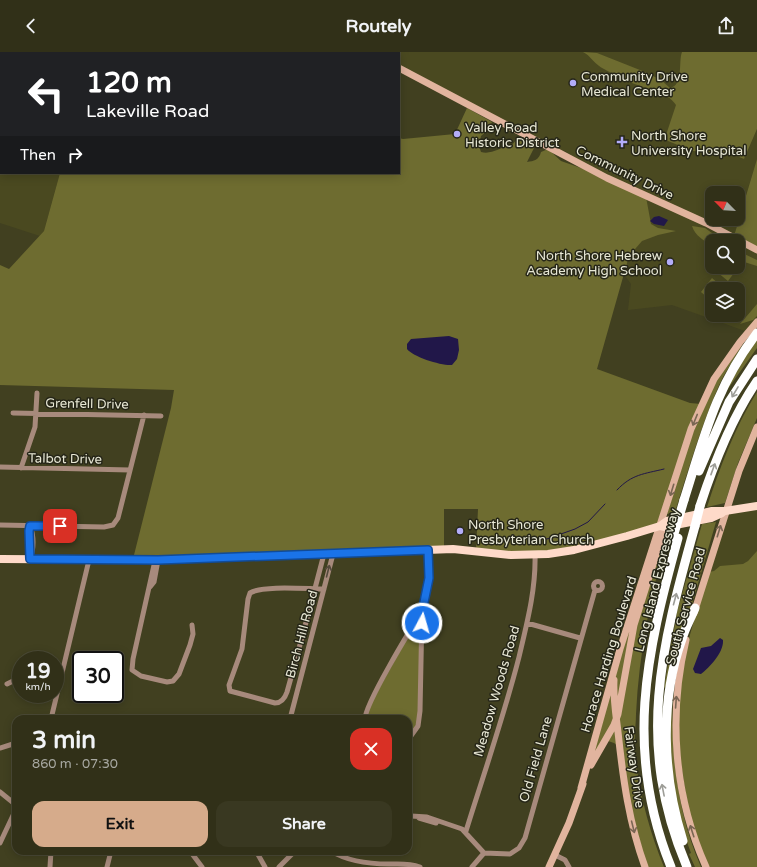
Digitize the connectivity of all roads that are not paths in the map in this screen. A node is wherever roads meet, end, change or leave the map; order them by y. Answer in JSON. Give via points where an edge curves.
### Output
{"nodes":[{"id":1,"x":400,"y":69,"type":"edge"},
{"id":2,"x":757,"y":250,"type":"edge"},
{"id":3,"x":757,"y":322,"type":"edge"},
{"id":4,"x":757,"y":333,"type":"edge"},
{"id":5,"x":757,"y":360,"type":"edge"},
{"id":6,"x":757,"y":381,"type":"edge"},
{"id":7,"x":37,"y":392,"type":"dead end"},
{"id":8,"x":13,"y":413,"type":"dead end"},
{"id":9,"x":37,"y":414,"type":"junction"},
{"id":10,"x":144,"y":415,"type":"junction"},
{"id":11,"x":160,"y":416,"type":"dead end"},
{"id":12,"x":757,"y":427,"type":"edge"},
{"id":13,"x":0,"y":468,"type":"edge"},
{"id":14,"x":21,"y":468,"type":"junction"},
{"id":15,"x":130,"y":470,"type":"junction"},
{"id":16,"x":686,"y":500,"type":"junction"},
{"id":17,"x":757,"y":506,"type":"edge"},
{"id":18,"x":726,"y":511,"type":"junction"},
{"id":19,"x":0,"y":525,"type":"edge"},
{"id":20,"x":664,"y":525,"type":"junction"},
{"id":21,"x":30,"y":526,"type":"junction"},
{"id":22,"x":428,"y":550,"type":"junction"},
{"id":23,"x":324,"y":554,"type":"junction"},
{"id":24,"x":333,"y":554,"type":"junction"},
{"id":25,"x":535,"y":555,"type":"junction"},
{"id":26,"x":0,"y":559,"type":"edge"},
{"id":27,"x":30,"y":559,"type":"junction"},
{"id":28,"x":89,"y":560,"type":"junction"},
{"id":29,"x":158,"y":560,"type":"junction"},
{"id":30,"x":315,"y":589,"type":"junction"},
{"id":31,"x":324,"y":589,"type":"junction"},
{"id":32,"x":595,"y":590,"type":"dead end"},
{"id":33,"x":695,"y":608,"type":"junction"},
{"id":34,"x":422,"y":612,"type":"junction"},
{"id":35,"x":527,"y":623,"type":"junction"},
{"id":36,"x":192,"y":626,"type":"dead end"},
{"id":37,"x":580,"y":638,"type":"junction"},
{"id":38,"x":64,"y":664,"type":"edge"},
{"id":39,"x":615,"y":668,"type":"junction"},
{"id":40,"x":12,"y":682,"type":"edge"},
{"id":41,"x":8,"y":684,"type":"dead end"},
{"id":42,"x":54,"y":703,"type":"edge"},
{"id":43,"x":51,"y":715,"type":"edge"},
{"id":44,"x":291,"y":715,"type":"edge"},
{"id":45,"x":365,"y":715,"type":"edge"},
{"id":46,"x":617,"y":718,"type":"junction"},
{"id":47,"x":412,"y":734,"type":"edge"},
{"id":48,"x":604,"y":742,"type":"junction"},
{"id":49,"x":12,"y":744,"type":"edge"},
{"id":50,"x":620,"y":747,"type":"junction"},
{"id":51,"x":0,"y":748,"type":"edge"},
{"id":52,"x":581,"y":788,"type":"junction"},
{"id":53,"x":0,"y":792,"type":"edge"},
{"id":54,"x":12,"y":802,"type":"edge"},
{"id":55,"x":412,"y":817,"type":"edge"},
{"id":56,"x":12,"y":818,"type":"edge"},
{"id":57,"x":466,"y":831,"type":"junction"},
{"id":58,"x":0,"y":843,"type":"edge"},
{"id":59,"x":484,"y":853,"type":"junction"},
{"id":60,"x":51,"y":855,"type":"edge"},
{"id":61,"x":110,"y":855,"type":"edge"},
{"id":62,"x":193,"y":855,"type":"edge"},
{"id":63,"x":258,"y":855,"type":"edge"},
{"id":64,"x":291,"y":855,"type":"edge"},
{"id":65,"x":339,"y":855,"type":"edge"},
{"id":66,"x":555,"y":855,"type":"junction"},
{"id":67,"x":108,"y":866,"type":"edge"},
{"id":68,"x":50,"y":867,"type":"edge"},
{"id":69,"x":202,"y":867,"type":"edge"},
{"id":70,"x":265,"y":867,"type":"edge"},
{"id":71,"x":279,"y":867,"type":"edge"},
{"id":72,"x":420,"y":867,"type":"edge"},
{"id":73,"x":472,"y":867,"type":"edge"},
{"id":74,"x":549,"y":867,"type":"edge"},
{"id":75,"x":569,"y":867,"type":"edge"},
{"id":76,"x":645,"y":867,"type":"edge"},
{"id":77,"x":671,"y":867,"type":"edge"},
{"id":78,"x":687,"y":867,"type":"edge"},
{"id":79,"x":693,"y":867,"type":"edge"},
{"id":80,"x":706,"y":867,"type":"edge"}],
"edges":[{"from":1,"to":2,"type":"main road","name":"Community Drive","via":[[607,178],[714,227]]},
{"from":3,"to":20,"type":"main road","one_way":true,"via":[[727,359],[705,396],[688,436]]},
{"from":4,"to":16,"type":"highway","via":[[733,368],[719,395]]},
{"from":5,"to":16,"type":"highway","name":"Long Island Expressway","one_way":true,"via":[[729,402]]},
{"from":78,"to":6,"type":"highway","name":"Long Island Expressway","one_way":true,"bridge":true,"via":[[670,823],[664,792],[658,748],[659,679],[666,635],[700,506],[725,439]]},
{"from":7,"to":9,"type":"street"},
{"from":8,"to":9,"type":"street","name":"Grenfell Drive"},
{"from":9,"to":10,"type":"street","name":"Grenfell Drive"},
{"from":9,"to":14,"type":"street"},
{"from":10,"to":11,"type":"street","name":"Grenfell Drive"},
{"from":10,"to":15,"type":"street"},
{"from":12,"to":18,"type":"main road","name":"South Service Road","via":[[744,456]]},
{"from":13,"to":14,"type":"street","name":"Talbot Drive"},
{"from":14,"to":15,"type":"street","name":"Talbot Drive"},
{"from":15,"to":21,"type":"street","via":[[118,518],[113,525]]},
{"from":16,"to":77,"type":"highway","name":"Long Island Expressway","bridge":true,"via":[[648,663],[643,723],[650,799]]},
{"from":17,"to":18,"type":"main road"},
{"from":18,"to":20,"type":"main road","via":[[712,511]]},
{"from":33,"to":18,"type":"main road","name":"South Service Road","one_way":true},
{"from":19,"to":21,"type":"street"},
{"from":20,"to":25,"type":"main road","via":[[574,550]]},
{"from":20,"to":39,"type":"main road","name":"Horace Harding Boulevard"},
{"from":20,"to":46,"type":"main road","name":"Horace Harding Boulevard","via":[[634,625]]},
{"from":21,"to":27,"type":"street"},
{"from":22,"to":24,"type":"main road"},
{"from":22,"to":25,"type":"main road","via":[[453,549]]},
{"from":22,"to":34,"type":"street","via":[[429,580]]},
{"from":23,"to":24,"type":"main road"},
{"from":23,"to":29,"type":"main road"},
{"from":23,"to":30,"type":"street"},
{"from":31,"to":24,"type":"street","name":"Birch Hill Road","one_way":true},
{"from":25,"to":35,"type":"street","name":"Meadow Woods Road","via":[[534,586]]},
{"from":26,"to":27,"type":"main road"},
{"from":27,"to":28,"type":"main road"},
{"from":28,"to":29,"type":"main road"},
{"from":28,"to":38,"type":"street"},
{"from":29,"to":36,"type":"street","via":[[131,666],[136,674],[167,682],[173,681],[179,674],[190,646]]},
{"from":30,"to":30,"type":"street","via":[[261,589],[250,593],[242,649],[229,690],[237,694],[280,702],[284,698]]},
{"from":30,"to":31,"type":"street"},
{"from":31,"to":44,"type":"street","name":"Birch Hill Road"},
{"from":32,"to":37,"type":"street","name":"Old Field Lane"},
{"from":33,"to":79,"type":"highway","via":[[675,664],[667,729],[668,767],[673,800],[683,842]]},
{"from":80,"to":33,"type":"main road","name":"South Service Road","one_way":true,"via":[[692,832],[684,802],[676,743],[678,682]]},
{"from":34,"to":45,"type":"street","via":[[366,709]]},
{"from":34,"to":47,"type":"street","via":[[420,710],[418,726]]},
{"from":35,"to":37,"type":"street"},
{"from":35,"to":57,"type":"street","name":"Meadow Woods Road","via":[[501,722]]},
{"from":37,"to":59,"type":"street","name":"Old Field Lane","via":[[524,840],[517,850],[510,854]]},
{"from":39,"to":46,"type":"main road","name":"Fairway Drive"},
{"from":39,"to":52,"type":"main road","name":"Horace Harding Boulevard"},
{"from":40,"to":41,"type":"street"},
{"from":42,"to":43,"type":"street"},
{"from":46,"to":48,"type":"main road","name":"Horace Harding Boulevard"},
{"from":46,"to":50,"type":"main road","name":"Fairway Drive"},
{"from":48,"to":50,"type":"main road","via":[[613,742]]},
{"from":48,"to":52,"type":"main road","name":"Horace Harding Boulevard"},
{"from":49,"to":51,"type":"street"},
{"from":50,"to":76,"type":"main road","name":"Fairway Drive","one_way":true,"via":[[629,814]]},
{"from":52,"to":66,"type":"main road","name":"Horace Harding Boulevard"},
{"from":53,"to":54,"type":"street"},
{"from":55,"to":57,"type":"street","via":[[444,823]]},
{"from":56,"to":58,"type":"street"},
{"from":57,"to":59,"type":"street"},
{"from":59,"to":73,"type":"street"},
{"from":60,"to":68,"type":"street"},
{"from":61,"to":67,"type":"street"},
{"from":62,"to":69,"type":"street"},
{"from":63,"to":70,"type":"street"},
{"from":64,"to":71,"type":"street"},
{"from":65,"to":72,"type":"street","via":[[372,863],[407,863]]},
{"from":66,"to":74,"type":"main road","name":"Horace Harding Boulevard"},
{"from":66,"to":75,"type":"street","via":[[566,860]]}]}
